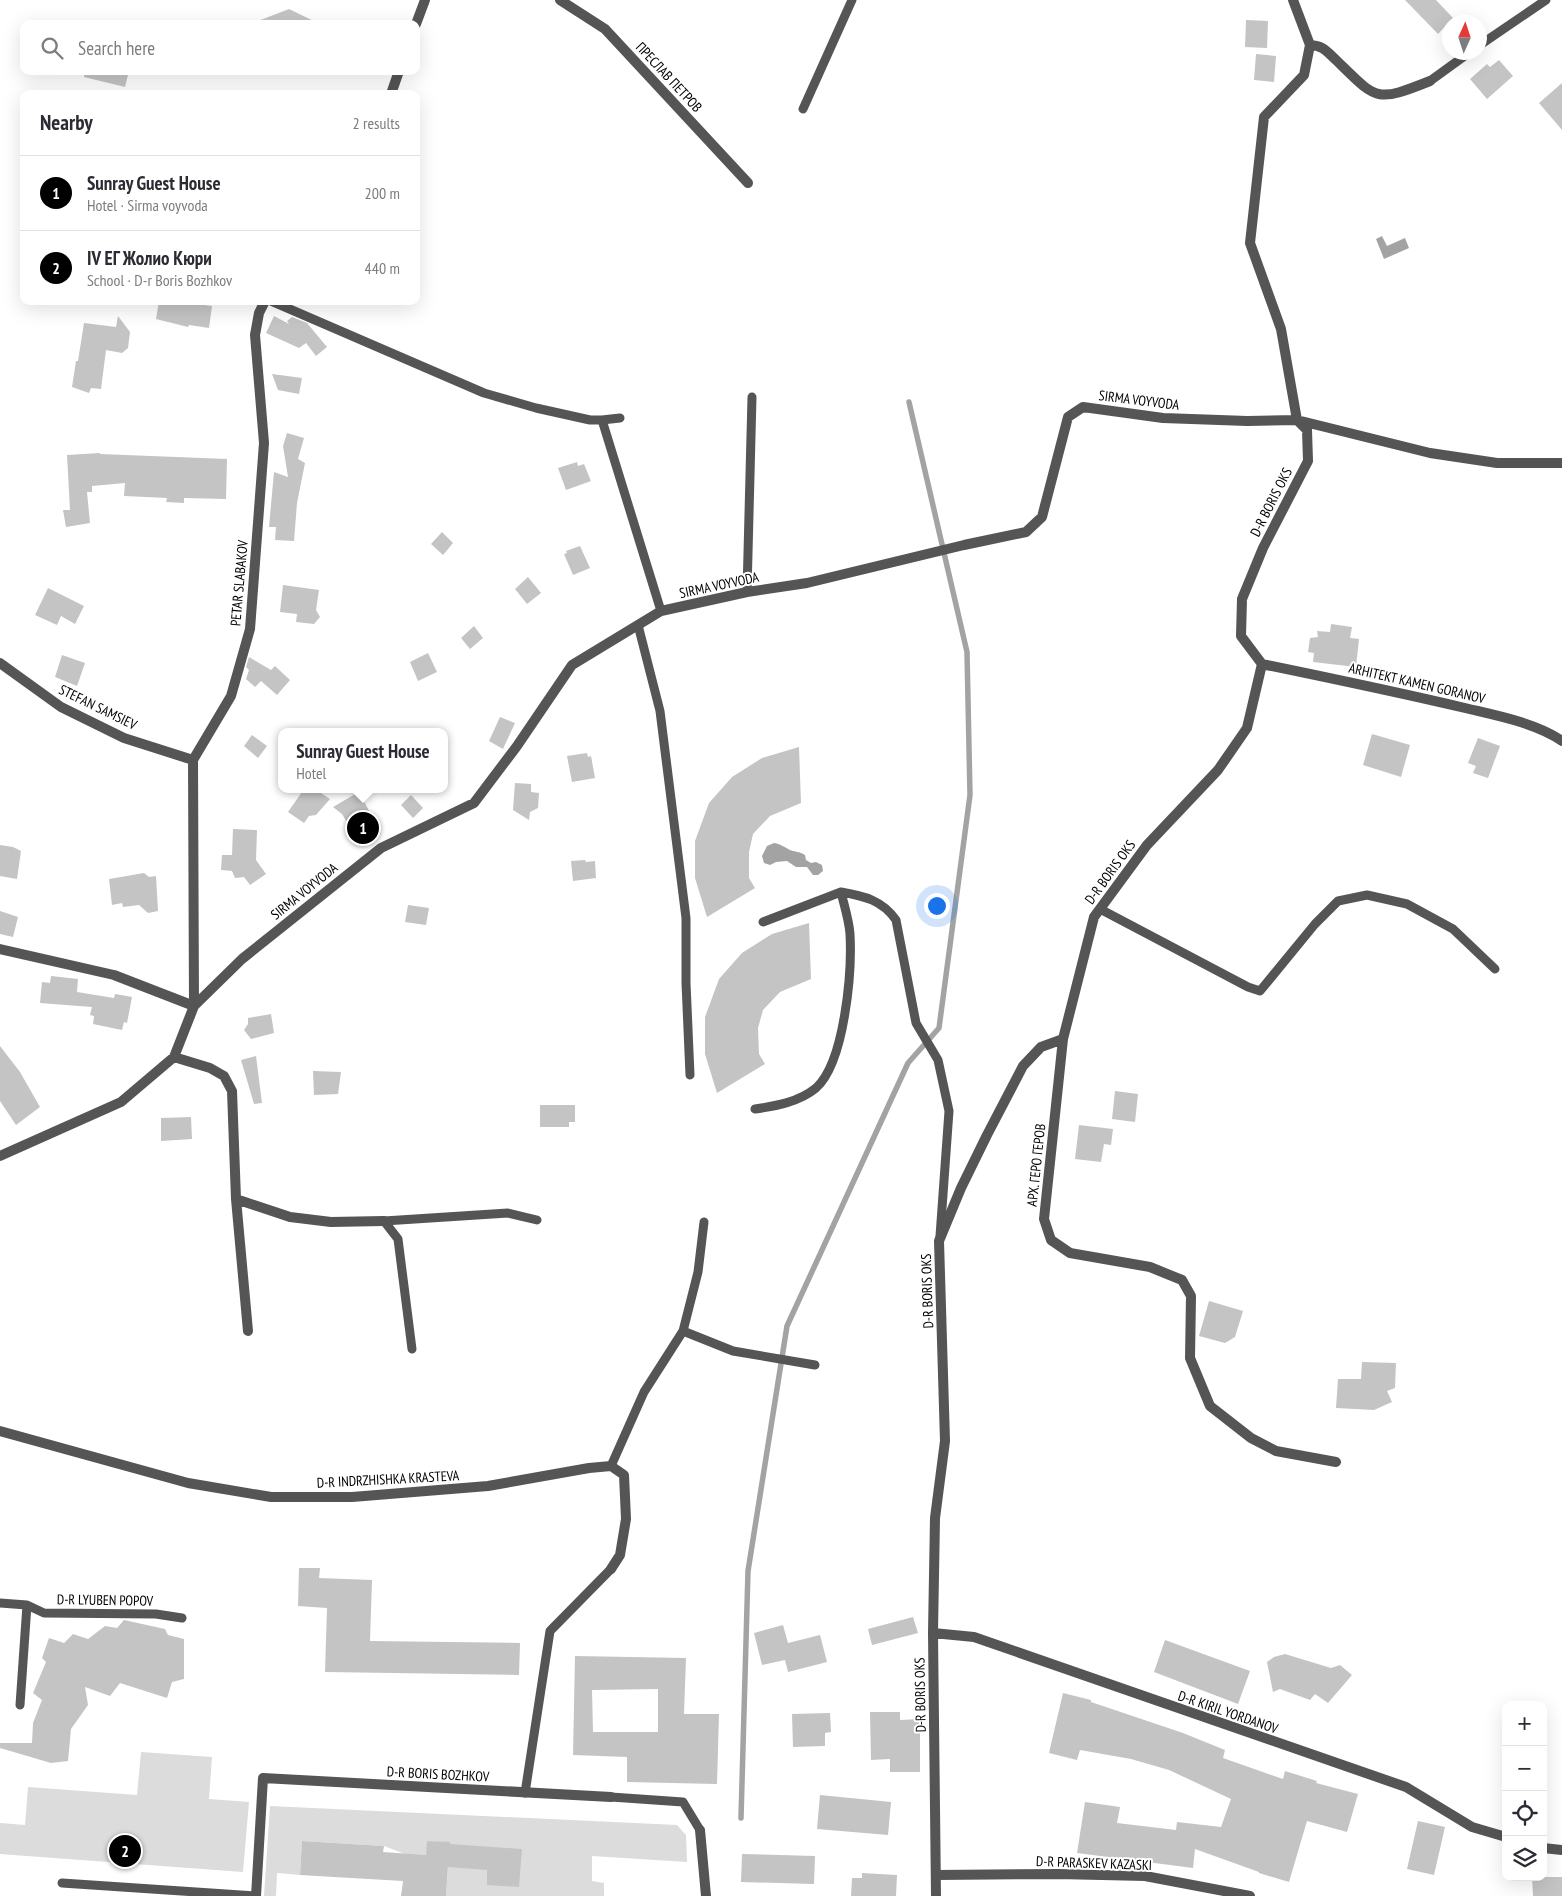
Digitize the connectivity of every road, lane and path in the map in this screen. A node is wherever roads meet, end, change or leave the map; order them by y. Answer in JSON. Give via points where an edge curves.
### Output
{"nodes":[{"id":1,"x":425,"y":0,"type":"edge"},
{"id":2,"x":560,"y":0,"type":"edge"},
{"id":3,"x":852,"y":0,"type":"edge"},
{"id":4,"x":1293,"y":0,"type":"edge"},
{"id":5,"x":1546,"y":0,"type":"edge"},
{"id":6,"x":418,"y":20,"type":"edge"},
{"id":7,"x":1487,"y":41,"type":"edge"},
{"id":8,"x":1310,"y":45,"type":"junction"},
{"id":9,"x":1459,"y":60,"type":"edge"},
{"id":10,"x":398,"y":75,"type":"edge"},
{"id":11,"x":1430,"y":82,"type":"joint"},
{"id":12,"x":392,"y":90,"type":"edge"},
{"id":13,"x":803,"y":109,"type":"dead end"},
{"id":14,"x":748,"y":183,"type":"dead end"},
{"id":15,"x":262,"y":305,"type":"edge"},
{"id":16,"x":280,"y":305,"type":"edge"},
{"id":17,"x":752,"y":397,"type":"dead end"},
{"id":18,"x":620,"y":418,"type":"dead end"},
{"id":19,"x":602,"y":420,"type":"junction"},
{"id":20,"x":1297,"y":420,"type":"junction"},
{"id":21,"x":1562,"y":463,"type":"edge"},
{"id":22,"x":746,"y":592,"type":"junction"},
{"id":23,"x":660,"y":611,"type":"junction"},
{"id":24,"x":638,"y":625,"type":"junction"},
{"id":25,"x":0,"y":663,"type":"edge"},
{"id":26,"x":1262,"y":664,"type":"junction"},
{"id":27,"x":1562,"y":741,"type":"edge"},
{"id":28,"x":193,"y":760,"type":"junction"},
{"id":29,"x":841,"y":892,"type":"junction"},
{"id":30,"x":1100,"y":909,"type":"junction"},
{"id":31,"x":763,"y":922,"type":"dead end"},
{"id":32,"x":0,"y":949,"type":"edge"},
{"id":33,"x":1496,"y":969,"type":"dead end"},
{"id":34,"x":194,"y":1006,"type":"junction"},
{"id":35,"x":1062,"y":1039,"type":"junction"},
{"id":36,"x":174,"y":1057,"type":"junction"},
{"id":37,"x":690,"y":1076,"type":"dead end"},
{"id":38,"x":755,"y":1110,"type":"dead end"},
{"id":39,"x":0,"y":1156,"type":"edge"},
{"id":40,"x":236,"y":1198,"type":"junction"},
{"id":41,"x":537,"y":1220,"type":"dead end"},
{"id":42,"x":384,"y":1221,"type":"junction"},
{"id":43,"x":704,"y":1222,"type":"dead end"},
{"id":44,"x":940,"y":1241,"type":"junction"},
{"id":45,"x":683,"y":1331,"type":"junction"},
{"id":46,"x":248,"y":1332,"type":"dead end"},
{"id":47,"x":412,"y":1349,"type":"dead end"},
{"id":48,"x":816,"y":1365,"type":"dead end"},
{"id":49,"x":0,"y":1431,"type":"edge"},
{"id":50,"x":1336,"y":1462,"type":"dead end"},
{"id":51,"x":611,"y":1466,"type":"junction"},
{"id":52,"x":611,"y":1569,"type":"joint"},
{"id":53,"x":0,"y":1604,"type":"edge"},
{"id":54,"x":27,"y":1605,"type":"junction"},
{"id":55,"x":182,"y":1618,"type":"dead end"},
{"id":56,"x":933,"y":1633,"type":"junction"},
{"id":57,"x":20,"y":1705,"type":"dead end"},
{"id":58,"x":525,"y":1793,"type":"junction"},
{"id":59,"x":611,"y":1797,"type":"joint"},
{"id":60,"x":700,"y":1830,"type":"joint"},
{"id":61,"x":1503,"y":1836,"type":"edge"},
{"id":62,"x":1547,"y":1848,"type":"edge"},
{"id":63,"x":1562,"y":1850,"type":"edge"},
{"id":64,"x":936,"y":1876,"type":"junction"},
{"id":65,"x":62,"y":1883,"type":"dead end"},
{"id":66,"x":256,"y":1896,"type":"edge"},
{"id":67,"x":706,"y":1896,"type":"edge"},
{"id":68,"x":936,"y":1896,"type":"edge"},
{"id":69,"x":1250,"y":1896,"type":"edge"}],
"edges":[{"from":1,"to":6,"type":"street"},
{"from":2,"to":14,"type":"street","name":"ПРЕСЛАВ ПЕТРОВ","via":[[605,29]]},
{"from":3,"to":13,"type":"lane"},
{"from":4,"to":8,"type":"street"},
{"from":5,"to":7,"type":"lane"},
{"from":8,"to":11,"type":"street","via":[[1321,46],[1375,94],[1399,94]]},
{"from":8,"to":20,"type":"street","name":"D-R BORIS OKS","via":[[1304,76],[1264,118],[1250,243],[1281,330]]},
{"from":9,"to":11,"type":"lane"},
{"from":10,"to":12,"type":"street"},
{"from":15,"to":28,"type":"street","name":"PETAR SLABAKOV","via":[[255,335],[264,444],[250,629],[231,696]]},
{"from":16,"to":19,"type":"lane","via":[[484,393],[536,408]]},
{"from":17,"to":22,"type":"lane"},
{"from":18,"to":19,"type":"lane"},
{"from":19,"to":23,"type":"lane"},
{"from":20,"to":21,"type":"street","name":"SIRMA VOYVODA","via":[[1430,453],[1497,463]]},
{"from":20,"to":22,"type":"street","name":"SIRMA VOYVODA","via":[[1163,418],[1082,407],[1068,417],[1042,517],[1026,532],[807,583]]},
{"from":20,"to":26,"type":"street","name":"D-R BORIS OKS","via":[[1307,430],[1308,461],[1263,548],[1242,599],[1242,636]]},
{"from":22,"to":23,"type":"street","name":"SIRMA VOYVODA"},
{"from":23,"to":24,"type":"street","name":"SIRMA VOYVODA"},
{"from":24,"to":34,"type":"street","name":"SIRMA VOYVODA","via":[[572,665],[518,746],[474,803],[381,848],[242,959]]},
{"from":24,"to":37,"type":"lane","via":[[660,711],[686,918]]},
{"from":25,"to":28,"type":"street","name":"STEFAN SAMSIEV","via":[[61,707],[124,738]]},
{"from":26,"to":27,"type":"street","name":"ARHITEKT KAMEN GORANOV","via":[[1512,719]]},
{"from":26,"to":30,"type":"street","name":"D-R BORIS OKS","via":[[1248,728],[1218,770],[1147,845]]},
{"from":28,"to":34,"type":"street"},
{"from":29,"to":31,"type":"lane"},
{"from":29,"to":38,"type":"lane","via":[[850,933],[848,995],[841,1039],[831,1067],[816,1088],[792,1101]]},
{"from":29,"to":44,"type":"lane","via":[[865,896],[888,910],[896,920],[916,1023],[938,1060],[949,1111]]},
{"from":30,"to":33,"type":"lane","via":[[1260,991],[1338,901],[1367,895],[1407,904],[1453,929]]},
{"from":30,"to":35,"type":"street","name":"D-R BORIS OKS","via":[[1094,917]]},
{"from":32,"to":34,"type":"street","via":[[114,975]]},
{"from":34,"to":36,"type":"street","name":"SIRMA VOYVODA"},
{"from":35,"to":44,"type":"street","name":"D-R BORIS OKS","via":[[1041,1047],[1023,1066],[986,1135]]},
{"from":35,"to":50,"type":"street","name":"АРХ. ГЕРО ГЕРОВ","via":[[1044,1219],[1051,1240],[1070,1253],[1150,1267],[1182,1280],[1191,1296],[1190,1358],[1210,1406],[1251,1438],[1276,1451]]},
{"from":36,"to":39,"type":"street","name":"SIRMA VOYVODA","via":[[121,1102]]},
{"from":36,"to":40,"type":"street","via":[[210,1068],[224,1076],[232,1091]]},
{"from":40,"to":42,"type":"street","via":[[290,1217],[331,1222]]},
{"from":40,"to":46,"type":"street"},
{"from":41,"to":42,"type":"lane","via":[[508,1213]]},
{"from":42,"to":47,"type":"lane","via":[[398,1239]]},
{"from":43,"to":45,"type":"lane","via":[[698,1272]]},
{"from":44,"to":56,"type":"street","name":"D-R BORIS OKS","via":[[945,1441],[935,1518]]},
{"from":45,"to":48,"type":"lane","via":[[733,1351]]},
{"from":45,"to":51,"type":"lane","via":[[644,1392]]},
{"from":49,"to":51,"type":"street","name":"D-R INDRZHISHKA KRASTEVA","via":[[188,1483],[270,1496],[352,1497],[488,1486]]},
{"from":51,"to":52,"type":"street","via":[[624,1475],[626,1519],[620,1555]]},
{"from":52,"to":58,"type":"lane","via":[[550,1630]]},
{"from":53,"to":54,"type":"lane","name":"D-R LYUBEN POPOV"},
{"from":54,"to":55,"type":"lane","name":"D-R LYUBEN POPOV","via":[[44,1613],[156,1614]]},
{"from":54,"to":57,"type":"lane"},
{"from":56,"to":61,"type":"street","name":"D-R KIRIL YORDANOV","via":[[974,1637],[1406,1787],[1472,1827]]},
{"from":56,"to":64,"type":"street","name":"D-R BORIS OKS"},
{"from":58,"to":59,"type":"street","name":"D-R BORIS BOZHKOV"},
{"from":58,"to":66,"type":"street","name":"D-R BORIS BOZHKOV","via":[[263,1778]]},
{"from":59,"to":60,"type":"lane","via":[[683,1802]]},
{"from":60,"to":67,"type":"street"},
{"from":62,"to":63,"type":"street"},
{"from":64,"to":68,"type":"street","name":"D-R BORIS OKS"},
{"from":64,"to":69,"type":"street","name":"D-R PARASKEV KAZASKI","via":[[1145,1876]]},
{"from":65,"to":66,"type":"lane"}]}
